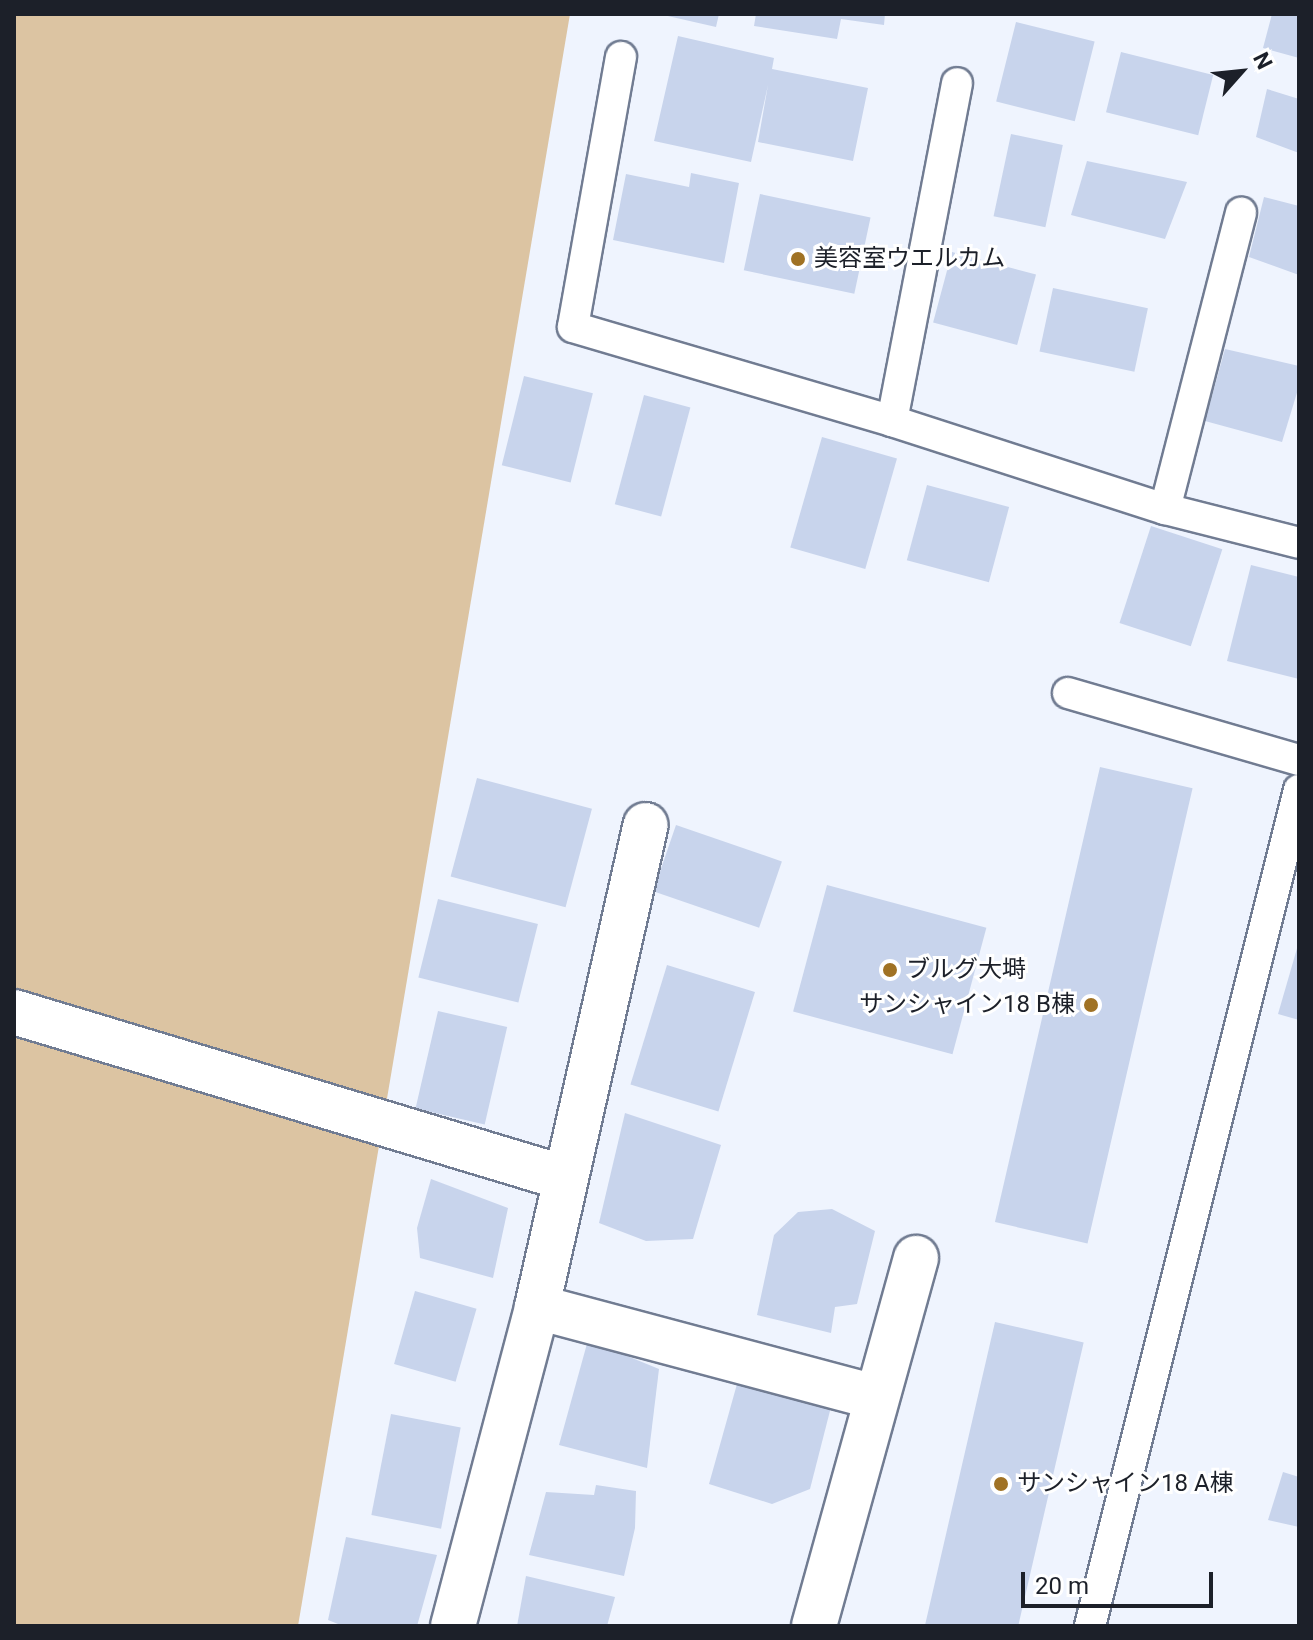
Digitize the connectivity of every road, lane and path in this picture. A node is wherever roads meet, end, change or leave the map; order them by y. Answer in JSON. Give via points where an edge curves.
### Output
{"nodes":[{"id":1,"x":621,"y":57,"type":"dead end"},
{"id":2,"x":957,"y":83,"type":"dead end"},
{"id":3,"x":1241,"y":213,"type":"dead end"},
{"id":4,"x":892,"y":421,"type":"junction"},
{"id":5,"x":1165,"y":509,"type":"junction"},
{"id":6,"x":1299,"y":543,"type":"edge"},
{"id":7,"x":1068,"y":693,"type":"dead end"},
{"id":8,"x":1299,"y":760,"type":"edge"},
{"id":9,"x":1299,"y":790,"type":"edge"},
{"id":10,"x":646,"y":825,"type":"dead end"},
{"id":11,"x":14,"y":1012,"type":"edge"},
{"id":12,"x":565,"y":1178,"type":"junction"},
{"id":13,"x":916,"y":1258,"type":"dead end"},
{"id":14,"x":537,"y":1307,"type":"junction"},
{"id":15,"x":876,"y":1397,"type":"junction"},
{"id":16,"x":453,"y":1626,"type":"edge"},
{"id":17,"x":814,"y":1626,"type":"edge"},
{"id":18,"x":1090,"y":1626,"type":"edge"}],
"edges":[{"from":1,"to":4,"type":"lane","via":[[573,327]]},
{"from":2,"to":4,"type":"lane"},
{"from":3,"to":5,"type":"lane"},
{"from":4,"to":5,"type":"lane"},
{"from":5,"to":6,"type":"lane"},
{"from":7,"to":8,"type":"lane"},
{"from":9,"to":18,"type":"lane"},
{"from":10,"to":12,"type":"street"},
{"from":11,"to":12,"type":"street"},
{"from":12,"to":14,"type":"street"},
{"from":13,"to":15,"type":"street"},
{"from":14,"to":15,"type":"street"},
{"from":14,"to":16,"type":"street"},
{"from":15,"to":17,"type":"street"}]}
